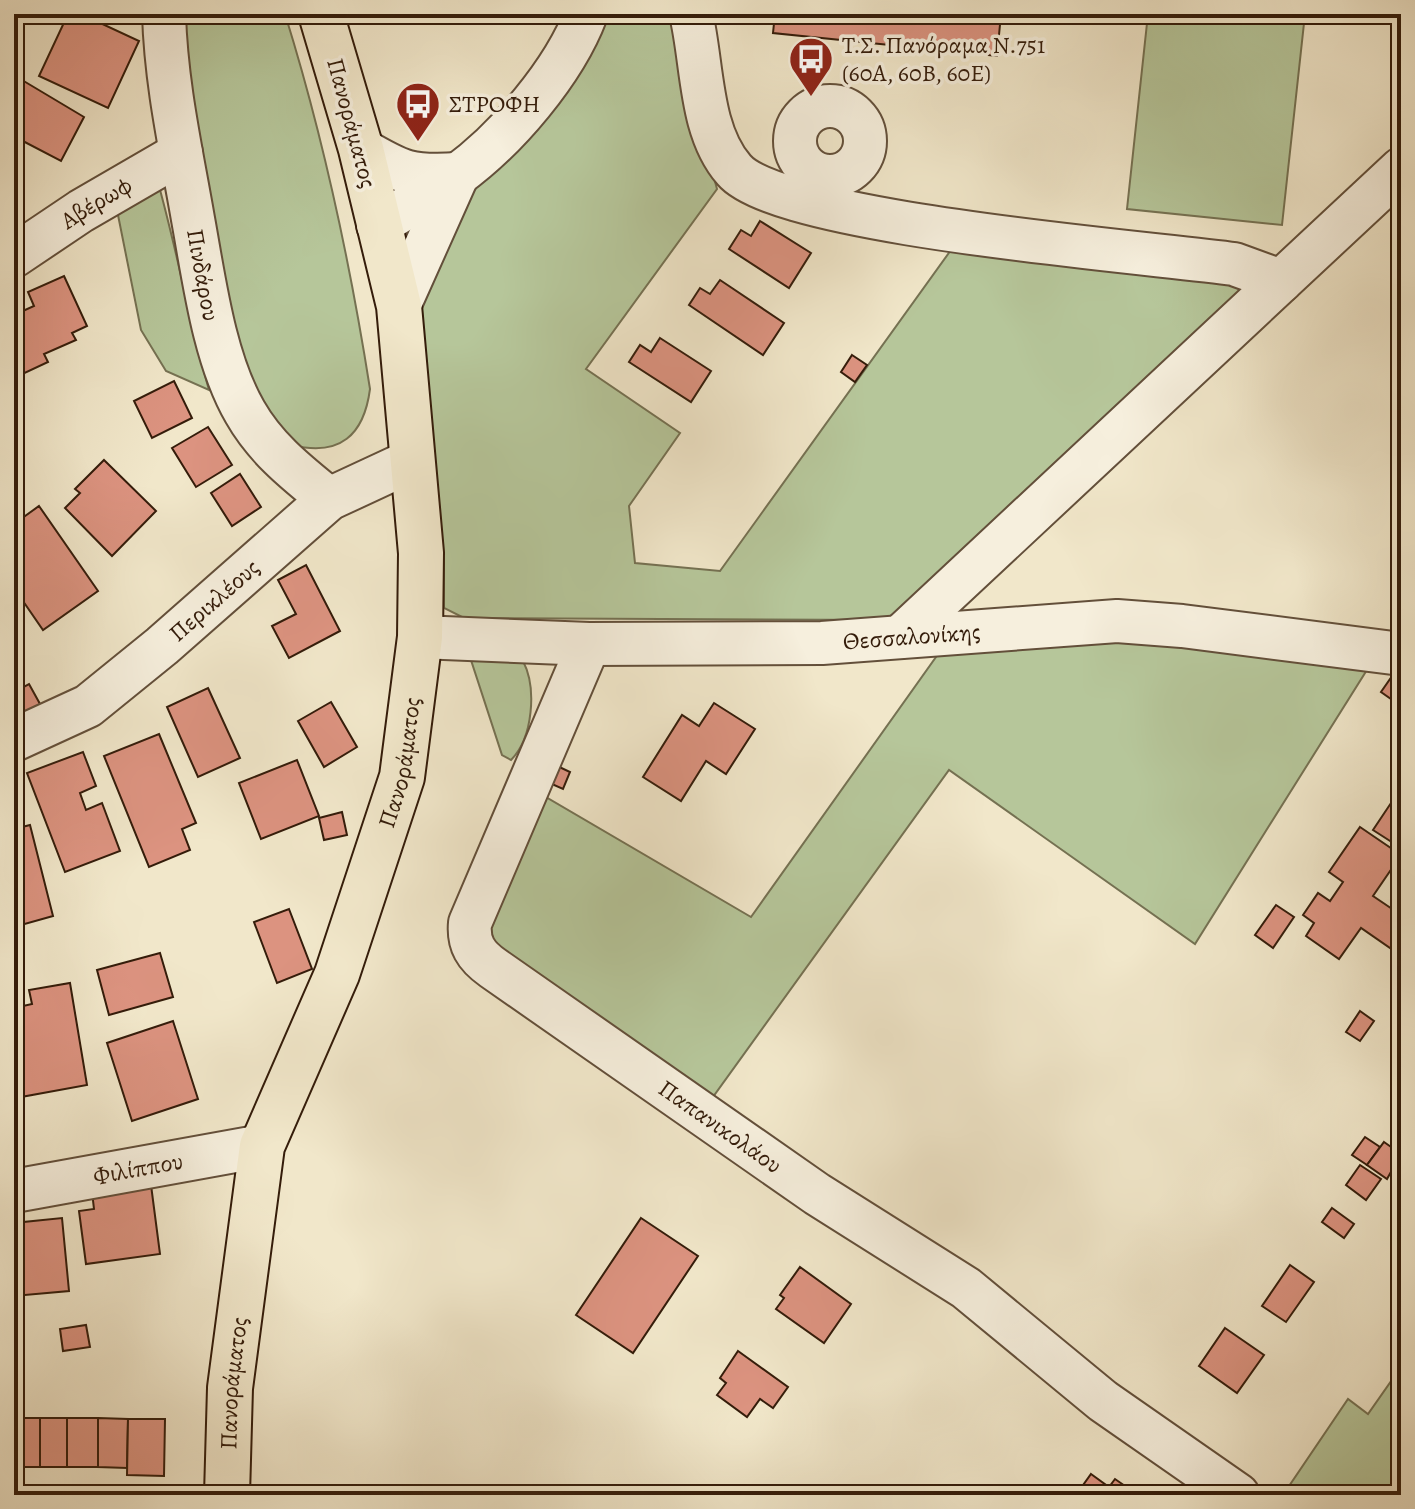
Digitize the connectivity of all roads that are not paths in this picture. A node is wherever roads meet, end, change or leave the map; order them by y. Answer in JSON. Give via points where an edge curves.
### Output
{"nodes":[{"id":1,"x":164,"y":14,"type":"edge"},
{"id":2,"x":321,"y":14,"type":"edge"},
{"id":3,"x":586,"y":14,"type":"edge"},
{"id":4,"x":691,"y":14,"type":"edge"},
{"id":5,"x":361,"y":149,"type":"junction"},
{"id":6,"x":181,"y":153,"type":"junction"},
{"id":7,"x":1401,"y":169,"type":"edge"},
{"id":8,"x":458,"y":174,"type":"junction"},
{"id":9,"x":378,"y":225,"type":"junction"},
{"id":10,"x":14,"y":256,"type":"edge"},
{"id":11,"x":1281,"y":281,"type":"junction"},
{"id":12,"x":399,"y":306,"type":"junction"},
{"id":13,"x":413,"y":460,"type":"junction"},
{"id":14,"x":329,"y":499,"type":"junction"},
{"id":15,"x":420,"y":637,"type":"junction"},
{"id":16,"x":900,"y":637,"type":"junction"},
{"id":17,"x":589,"y":644,"type":"junction"},
{"id":18,"x":1401,"y":654,"type":"edge"},
{"id":19,"x":14,"y":740,"type":"edge"},
{"id":20,"x":262,"y":1146,"type":"junction"},
{"id":21,"x":14,"y":1191,"type":"edge"},
{"id":22,"x":227,"y":1495,"type":"edge"},
{"id":23,"x":1238,"y":1495,"type":"edge"}],
"edges":[{"from":1,"to":6,"type":"street","name":"Πινδάρου","via":[[169,88]]},
{"from":2,"to":5,"type":"main road","name":"Πανοράματος"},
{"from":3,"to":8,"type":"street","via":[[555,76]]},
{"from":4,"to":11,"type":"street","via":[[715,142],[736,173],[799,183],[866,216],[1234,264]]},
{"from":5,"to":8,"type":"street","via":[[418,177]]},
{"from":5,"to":9,"type":"main road","name":"Πανοράματος"},
{"from":6,"to":10,"type":"street","name":"Αβέρωφ"},
{"from":6,"to":14,"type":"street","name":"Πινδάρου","via":[[209,301],[236,394],[273,450]]},
{"from":7,"to":11,"type":"street"},
{"from":8,"to":9,"type":"street"},
{"from":8,"to":12,"type":"street"},
{"from":9,"to":12,"type":"main road","name":"Πανοράματος"},
{"from":11,"to":16,"type":"street"},
{"from":12,"to":13,"type":"main road","name":"Πανοράματος"},
{"from":13,"to":14,"type":"street","name":"Περικλέους"},
{"from":13,"to":15,"type":"main road","name":"Πανοράματος","via":[[421,553]]},
{"from":14,"to":19,"type":"street","name":"Περικλέους","via":[[88,706]]},
{"from":15,"to":17,"type":"street","name":"Θεσσαλονίκης"},
{"from":15,"to":20,"type":"main road","name":"Πανοράματος","via":[[402,777],[337,974]]},
{"from":16,"to":17,"type":"street","name":"Θεσσαλονίκης","via":[[822,643]]},
{"from":16,"to":18,"type":"street","name":"Θεσσαλονίκης","via":[[1117,621]]},
{"from":17,"to":23,"type":"street","name":"Παπανικολάου","via":[[470,923],[475,952],[817,1194],[966,1288],[1103,1401]]},
{"from":20,"to":21,"type":"street","name":"Φιλίππου"},
{"from":20,"to":22,"type":"main road","name":"Πανοράματος","via":[[230,1388]]}]}
